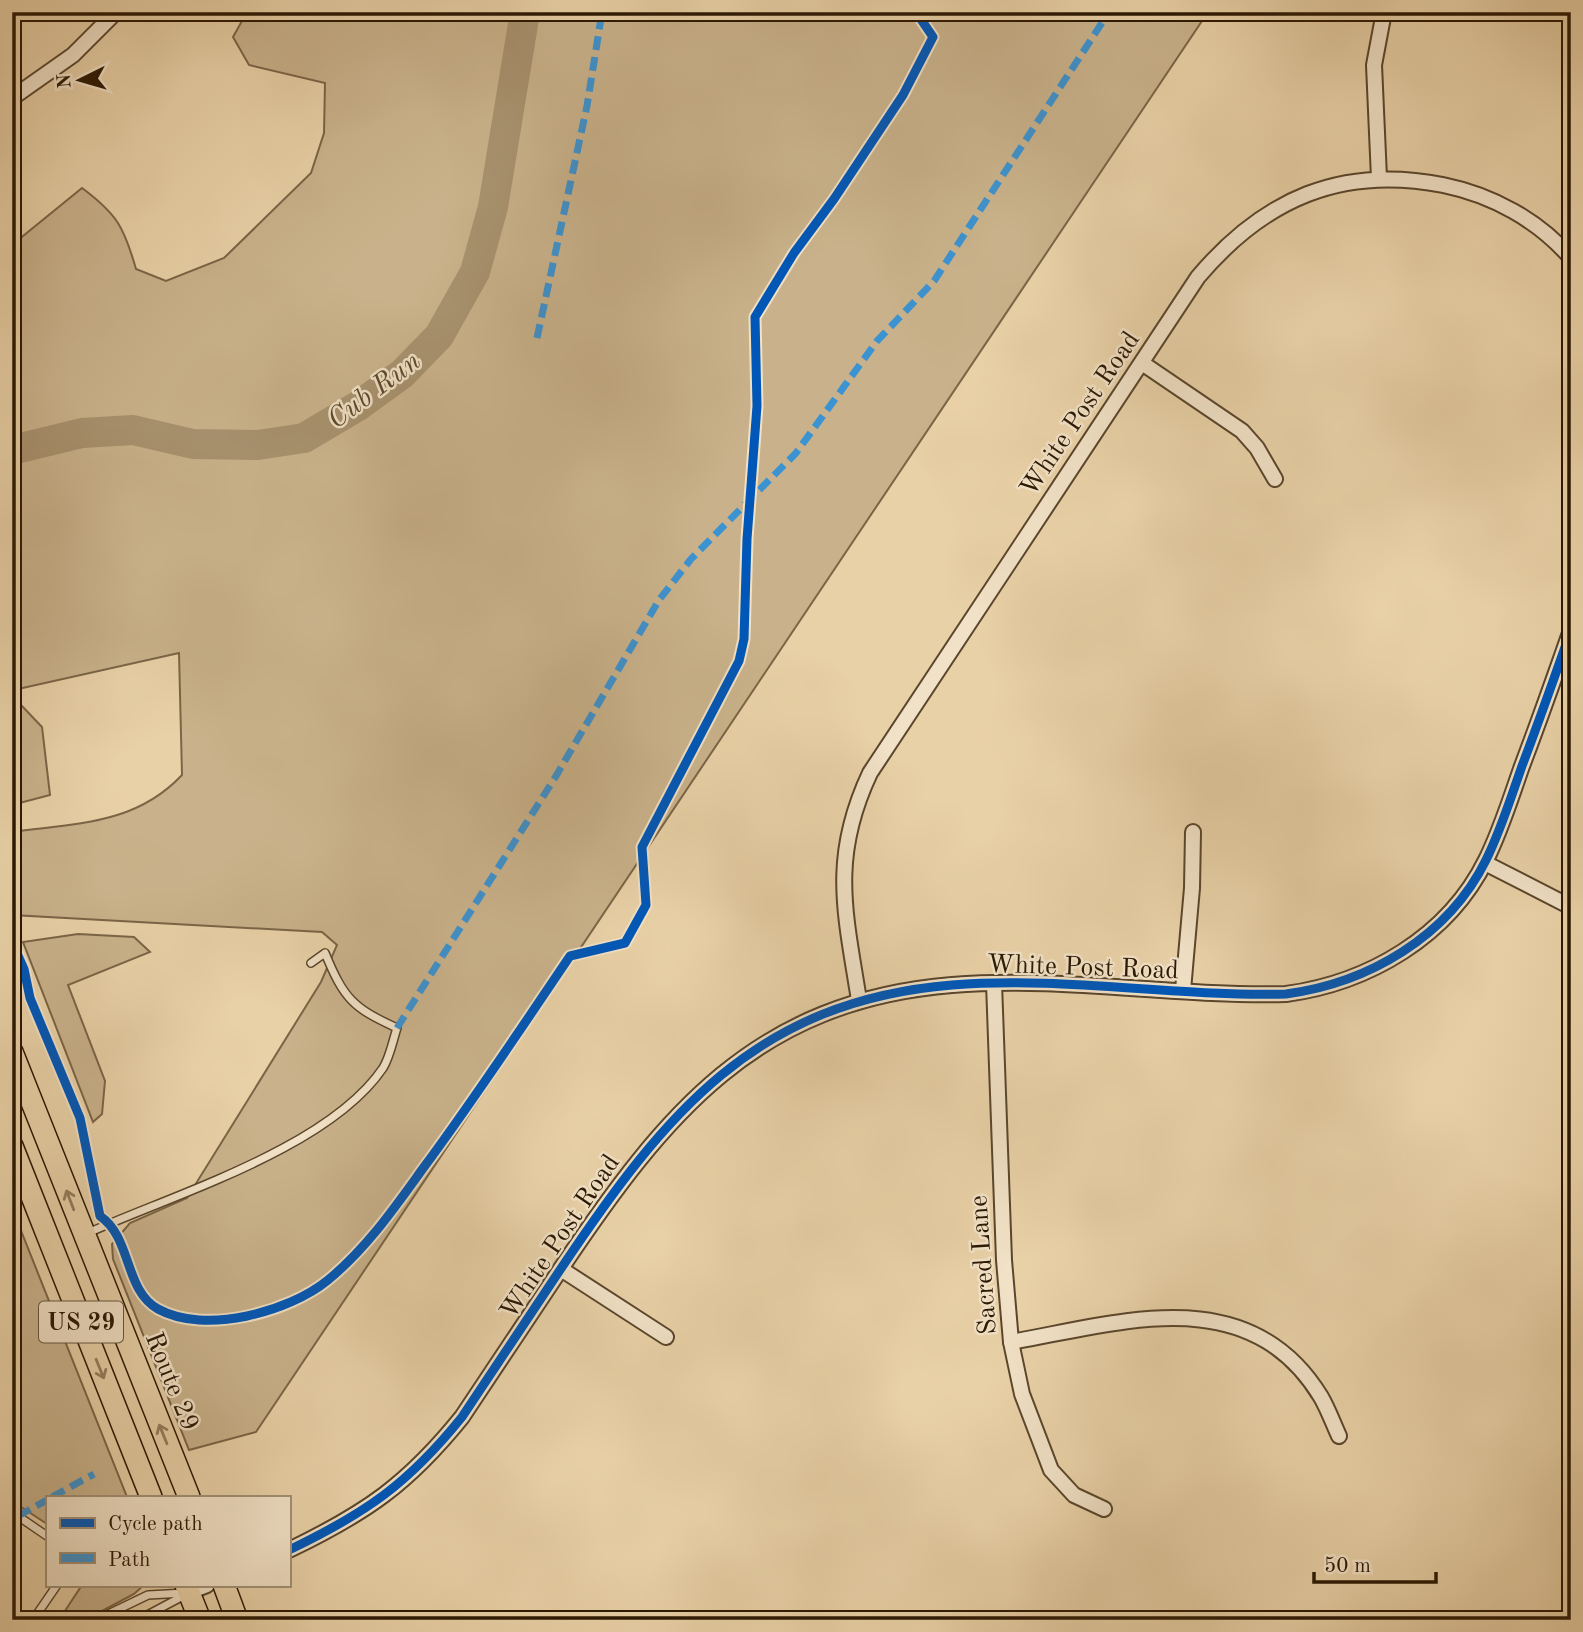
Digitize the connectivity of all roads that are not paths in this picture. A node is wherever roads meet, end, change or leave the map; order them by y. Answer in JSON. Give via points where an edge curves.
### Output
{"nodes":[{"id":1,"x":116,"y":12,"type":"edge"},
{"id":2,"x":1384,"y":12,"type":"edge"},
{"id":3,"x":12,"y":98,"type":"edge"},
{"id":4,"x":1379,"y":178,"type":"junction"},
{"id":5,"x":1571,"y":258,"type":"edge"},
{"id":6,"x":1142,"y":363,"type":"junction"},
{"id":7,"x":1275,"y":479,"type":"dead end"},
{"id":8,"x":1571,"y":630,"type":"edge"},
{"id":9,"x":1193,"y":832,"type":"dead end"},
{"id":10,"x":1485,"y":863,"type":"junction"},
{"id":11,"x":1571,"y":907,"type":"edge"},
{"id":12,"x":311,"y":963,"type":"dead end"},
{"id":13,"x":995,"y":983,"type":"junction"},
{"id":14,"x":1183,"y":990,"type":"junction"},
{"id":15,"x":859,"y":1000,"type":"junction"},
{"id":16,"x":12,"y":1052,"type":"edge"},
{"id":17,"x":12,"y":1146,"type":"edge"},
{"id":18,"x":84,"y":1235,"type":"junction"},
{"id":19,"x":561,"y":1269,"type":"junction"},
{"id":20,"x":666,"y":1337,"type":"dead end"},
{"id":21,"x":1011,"y":1342,"type":"junction"},
{"id":22,"x":1339,"y":1436,"type":"dead end"},
{"id":23,"x":151,"y":1496,"type":"edge"},
{"id":24,"x":189,"y":1496,"type":"edge"},
{"id":25,"x":1104,"y":1509,"type":"dead end"},
{"id":26,"x":12,"y":1513,"type":"edge"},
{"id":27,"x":46,"y":1535,"type":"edge"},
{"id":28,"x":290,"y":1550,"type":"edge"},
{"id":29,"x":56,"y":1586,"type":"edge"},
{"id":30,"x":223,"y":1586,"type":"edge"},
{"id":31,"x":194,"y":1587,"type":"edge"},
{"id":32,"x":33,"y":1620,"type":"edge"},
{"id":33,"x":96,"y":1620,"type":"edge"},
{"id":34,"x":138,"y":1620,"type":"edge"},
{"id":35,"x":200,"y":1620,"type":"edge"},
{"id":36,"x":237,"y":1620,"type":"edge"}],
"edges":[{"from":1,"to":3,"type":"street","via":[[73,55]]},
{"from":2,"to":4,"type":"street","via":[[1374,65]]},
{"from":4,"to":5,"type":"street","name":"White Post Road","via":[[1422,181],[1487,198],[1532,223]]},
{"from":4,"to":6,"type":"street","name":"White Post Road","via":[[1310,192],[1244,230],[1198,278]]},
{"from":6,"to":7,"type":"street","via":[[1242,431]]},
{"from":6,"to":15,"type":"street","name":"White Post Road","via":[[861,791],[847,835],[842,878]]},
{"from":8,"to":10,"type":"street","name":"White Post Road"},
{"from":9,"to":14,"type":"street"},
{"from":10,"to":11,"type":"street"},
{"from":10,"to":14,"type":"street","name":"White Post Road","via":[[1428,933],[1398,956],[1364,973],[1286,994]]},
{"from":12,"to":18,"type":"lane","via":[[326,953],[348,999],[362,1012],[397,1028],[384,1067],[328,1121],[270,1153]]},
{"from":13,"to":14,"type":"street","name":"White Post Road"},
{"from":13,"to":15,"type":"street","name":"White Post Road"},
{"from":13,"to":21,"type":"street","name":"Sacred Lane"},
{"from":15,"to":19,"type":"street","name":"White Post Road","via":[[768,1042],[701,1091],[631,1166]]},
{"from":18,"to":16,"type":"main road","name":"Route 29","number":"US 29","one_way":true},
{"from":17,"to":23,"type":"main road","number":"US 29","one_way":true},
{"from":24,"to":18,"type":"main road","name":"Route 29","number":"US 29","one_way":true},
{"from":19,"to":20,"type":"street"},
{"from":19,"to":28,"type":"street","name":"White Post Road","via":[[435,1451],[376,1503]]},
{"from":21,"to":22,"type":"street","via":[[1164,1317],[1223,1322],[1261,1338],[1293,1364],[1320,1396]]},
{"from":21,"to":25,"type":"street","name":"Sacred Lane","via":[[1022,1394],[1051,1470],[1074,1495]]},
{"from":26,"to":27,"type":"lane"},
{"from":29,"to":32,"type":"lane"},
{"from":30,"to":36,"type":"main road"},
{"from":31,"to":33,"type":"lane","via":[[148,1595]]},
{"from":31,"to":34,"type":"lane","via":[[172,1605]]},
{"from":31,"to":35,"type":"main road"}]}
